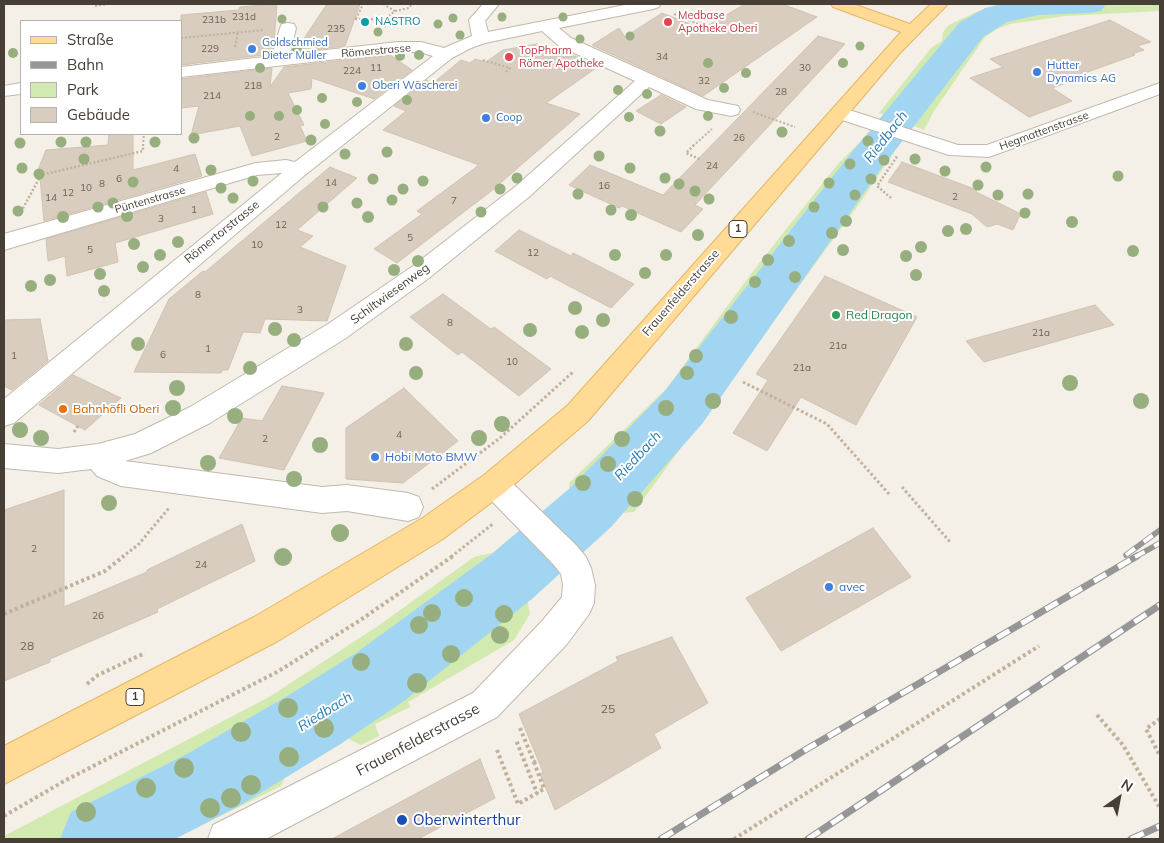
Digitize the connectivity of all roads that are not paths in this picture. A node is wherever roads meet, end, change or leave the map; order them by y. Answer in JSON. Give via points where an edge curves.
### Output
{"nodes":[{"id":1,"x":491,"y":4,"type":"edge"},
{"id":2,"x":653,"y":4,"type":"edge"},
{"id":3,"x":839,"y":4,"type":"edge"},
{"id":4,"x":940,"y":4,"type":"edge"},
{"id":5,"x":546,"y":26,"type":"junction"},
{"id":6,"x":288,"y":28,"type":"dead end"},
{"id":7,"x":911,"y":30,"type":"junction"},
{"id":8,"x":481,"y":39,"type":"junction"},
{"id":9,"x":446,"y":54,"type":"junction"},
{"id":10,"x":279,"y":61,"type":"junction"},
{"id":11,"x":182,"y":72,"type":"edge"},
{"id":12,"x":648,"y":79,"type":"junction"},
{"id":13,"x":1160,"y":88,"type":"edge"},
{"id":14,"x":20,"y":89,"type":"edge"},
{"id":15,"x":4,"y":90,"type":"edge"},
{"id":16,"x":731,"y":110,"type":"road end"},
{"id":17,"x":840,"y":113,"type":"junction"},
{"id":18,"x":368,"y":115,"type":"junction"},
{"id":19,"x":392,"y":122,"type":"dead end"},
{"id":20,"x":298,"y":170,"type":"junction"},
{"id":21,"x":4,"y":242,"type":"edge"},
{"id":22,"x":4,"y":415,"type":"edge"},
{"id":23,"x":4,"y":456,"type":"edge"},
{"id":24,"x":98,"y":456,"type":"junction"},
{"id":25,"x":494,"y":484,"type":"junction"},
{"id":26,"x":408,"y":507,"type":"road end"},
{"id":27,"x":4,"y":766,"type":"edge"},
{"id":28,"x":227,"y":839,"type":"edge"}],
"edges":[{"from":1,"to":8,"type":"street","via":[[477,20]]},
{"from":2,"to":5,"type":"street"},
{"from":3,"to":7,"type":"main road"},
{"from":4,"to":7,"type":"main road","name":"Frauenfelderstrasse","number":"1"},
{"from":5,"to":8,"type":"street"},
{"from":5,"to":12,"type":"street","via":[[565,42]]},
{"from":6,"to":10,"type":"street"},
{"from":7,"to":17,"type":"main road","name":"Frauenfelderstrasse","number":"1"},
{"from":8,"to":9,"type":"street"},
{"from":9,"to":10,"type":"street","name":"Römerstrasse","via":[[404,46]]},
{"from":9,"to":18,"type":"street","name":"Römertorstrasse"},
{"from":10,"to":11,"type":"street","name":"Römerstrasse"},
{"from":12,"to":16,"type":"street","via":[[703,106]]},
{"from":12,"to":24,"type":"street","name":"Schiltwiesenweg","via":[[504,207],[368,310],[181,425],[141,444]]},
{"from":13,"to":17,"type":"street","name":"Hegmattenstrasse","via":[[989,151],[956,151]]},
{"from":14,"to":15,"type":"street"},
{"from":17,"to":25,"type":"main road","name":"Frauenfelderstrasse","number":"1","via":[[578,413]]},
{"from":18,"to":19,"type":"street"},
{"from":18,"to":20,"type":"street","name":"Römertorstrasse"},
{"from":20,"to":21,"type":"street","name":"Püntenstrasse","via":[[286,166],[256,170]]},
{"from":20,"to":22,"type":"street","name":"Römertorstrasse"},
{"from":23,"to":24,"type":"street","name":"Schiltwiesenweg","via":[[58,461]]},
{"from":24,"to":26,"type":"street","via":[[107,467],[121,474],[322,500],[348,498]]},
{"from":25,"to":27,"type":"main road","name":"Frauenfelderstrasse","number":"1","via":[[432,529],[266,629]]},
{"from":25,"to":28,"type":"street","name":"Frauenfelderstrasse","via":[[575,568],[579,584],[578,603],[555,632],[485,705]]}]}
